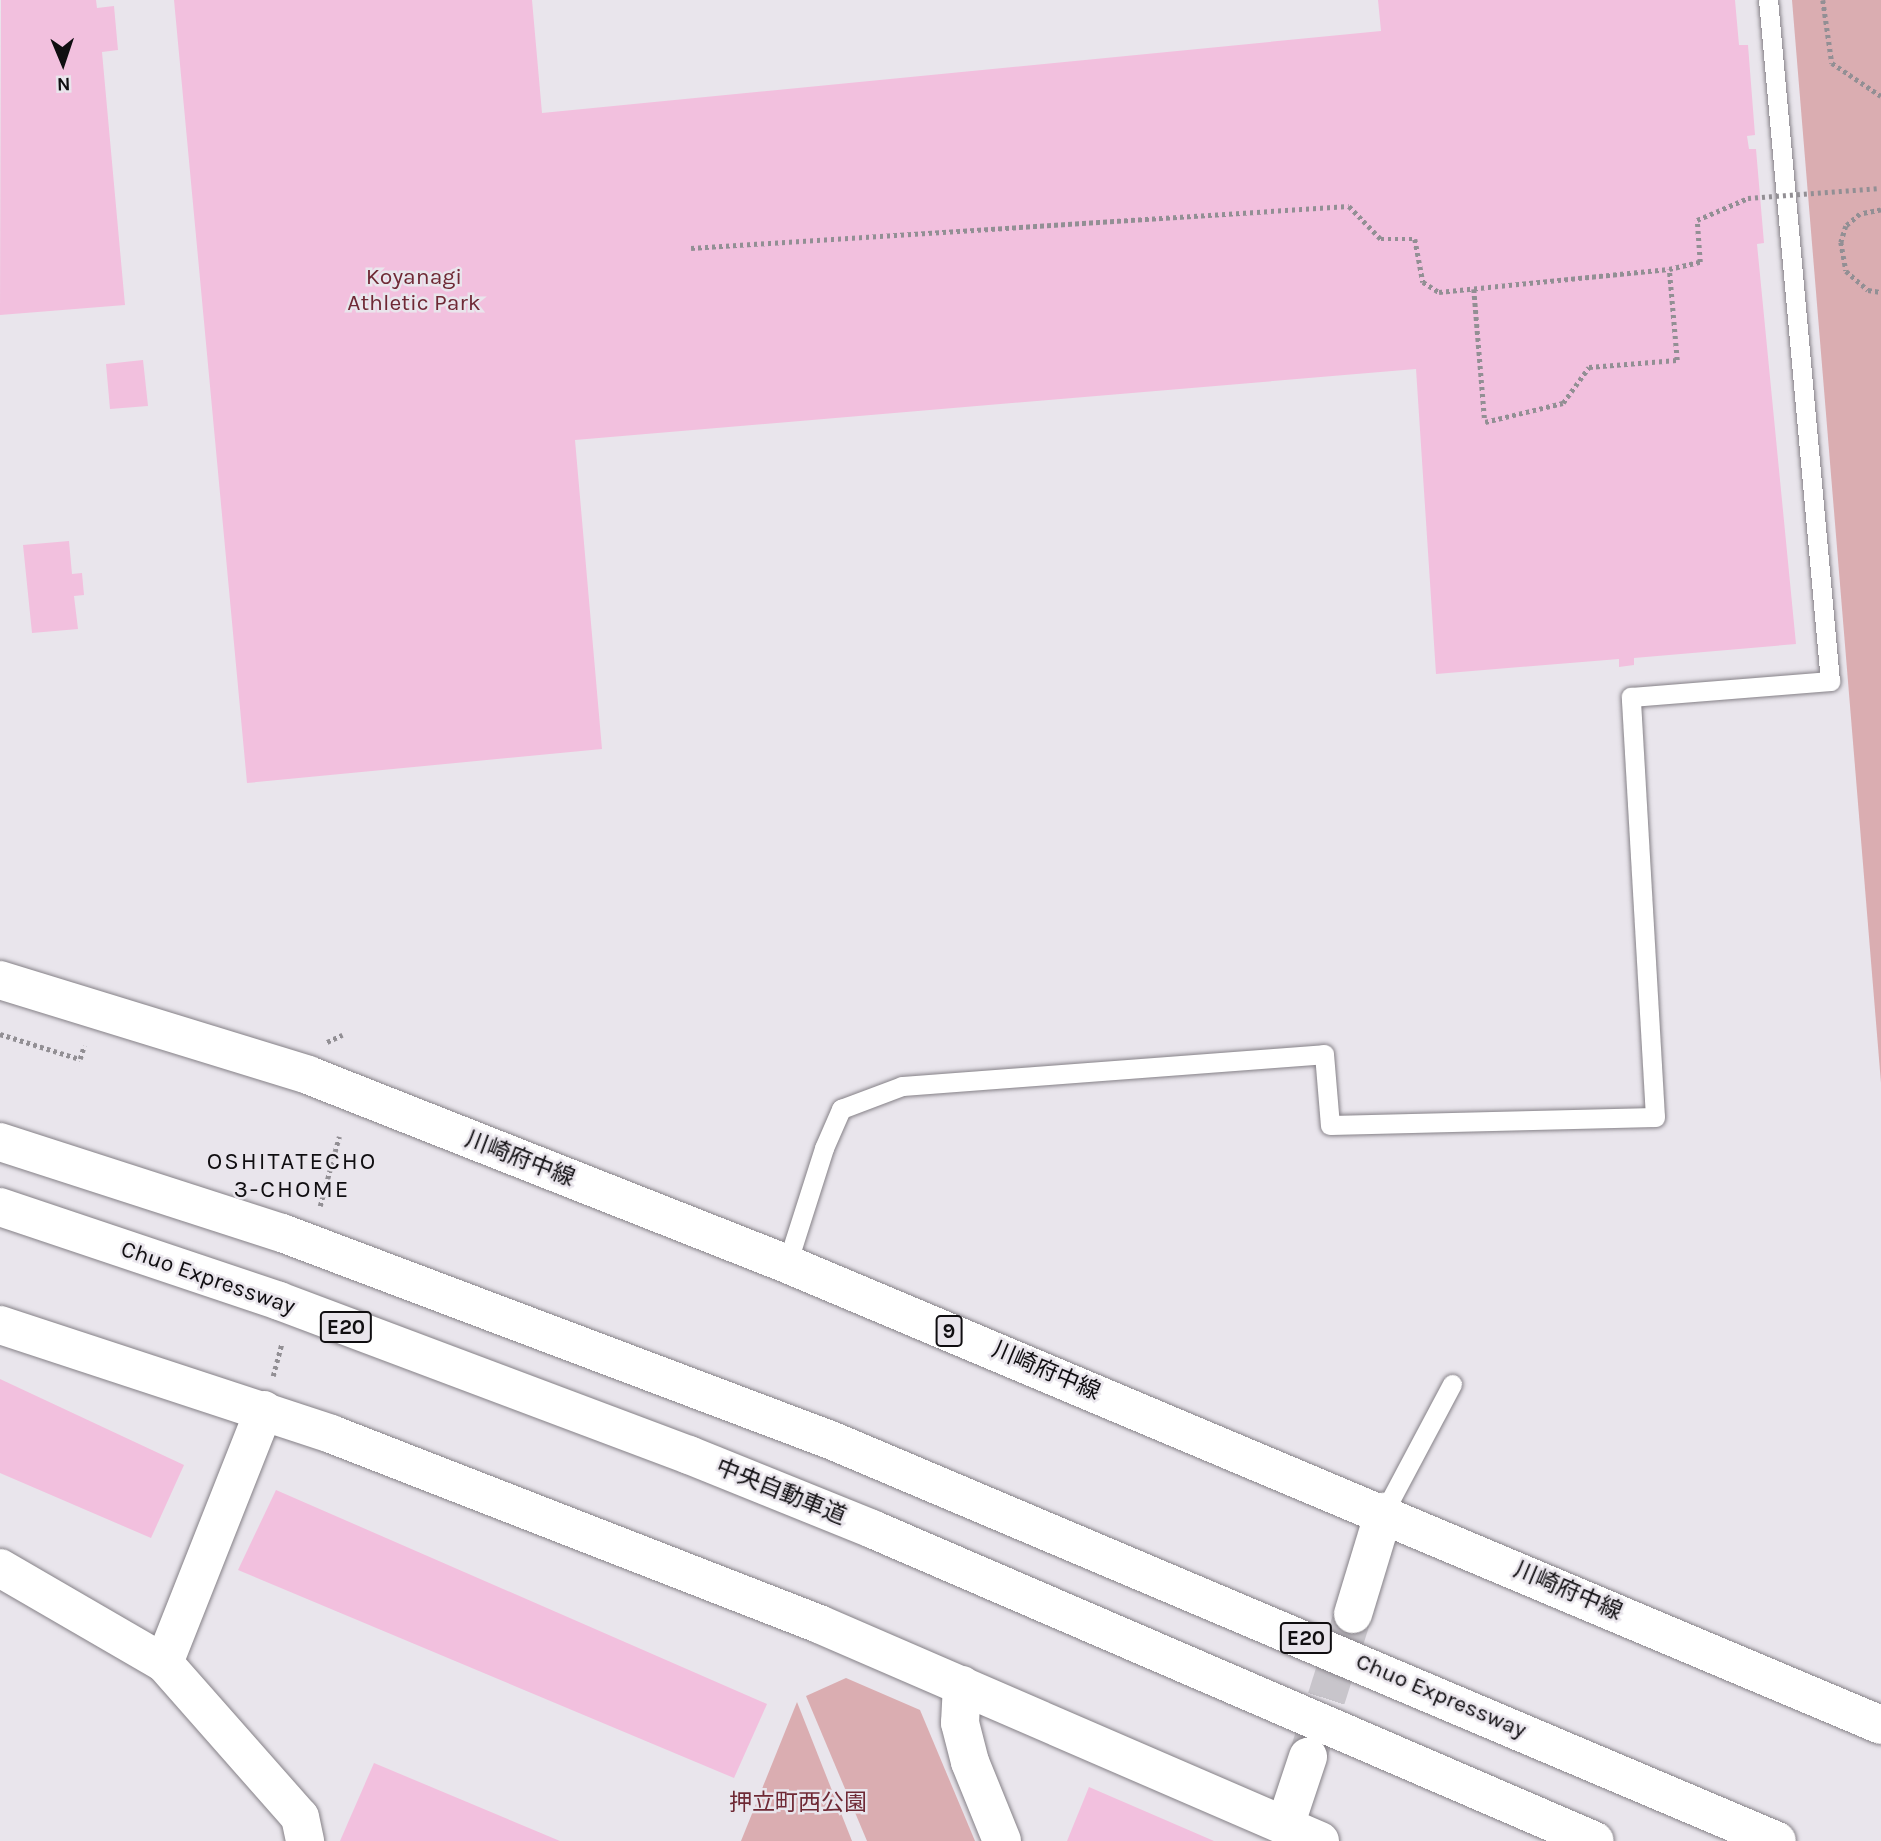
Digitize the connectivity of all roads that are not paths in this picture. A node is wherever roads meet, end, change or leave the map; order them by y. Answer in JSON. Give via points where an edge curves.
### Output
{"nodes":[{"id":1,"x":1768,"y":0,"type":"edge"},
{"id":2,"x":0,"y":980,"type":"edge"},
{"id":3,"x":0,"y":1142,"type":"edge"},
{"id":4,"x":0,"y":1207,"type":"edge"},
{"id":5,"x":788,"y":1264,"type":"junction"},
{"id":6,"x":0,"y":1325,"type":"edge"},
{"id":7,"x":1452,"y":1384,"type":"dead end"},
{"id":8,"x":264,"y":1410,"type":"junction"},
{"id":9,"x":689,"y":1455,"type":"joint"},
{"id":10,"x":1384,"y":1512,"type":"junction"},
{"id":11,"x":0,"y":1568,"type":"edge"},
{"id":12,"x":1353,"y":1614,"type":"tunnel mouth"},
{"id":13,"x":164,"y":1663,"type":"junction"},
{"id":14,"x":962,"y":1685,"type":"junction"},
{"id":15,"x":1881,"y":1726,"type":"edge"},
{"id":16,"x":1308,"y":1757,"type":"tunnel mouth"},
{"id":17,"x":1285,"y":1826,"type":"junction"},
{"id":18,"x":304,"y":1841,"type":"edge"},
{"id":19,"x":1002,"y":1841,"type":"edge"},
{"id":20,"x":1320,"y":1841,"type":"edge"},
{"id":21,"x":1595,"y":1841,"type":"edge"},
{"id":22,"x":1777,"y":1841,"type":"edge"}],
"edges":[{"from":1,"to":5,"type":"lane","via":[[1830,681],[1631,697],[1655,1117],[1330,1125],[1324,1054],[902,1086],[841,1110],[824,1148]]},
{"from":2,"to":5,"type":"main road","name":"川崎府中線","number":"9","via":[[307,1075]]},
{"from":3,"to":22,"type":"main road","name":"Chuo Expressway","number":"E20","via":[[282,1233],[833,1441]]},
{"from":4,"to":9,"type":"main road","name":"Chuo Expressway","number":"E20","via":[[279,1301]]},
{"from":5,"to":10,"type":"main road","name":"川崎府中線","number":"9"},
{"from":6,"to":8,"type":"main road"},
{"from":7,"to":10,"type":"lane"},
{"from":8,"to":13,"type":"main road"},
{"from":8,"to":14,"type":"main road","via":[[819,1624]]},
{"from":9,"to":21,"type":"main road","name":"中央自動車道","number":"E20","via":[[872,1529]]},
{"from":10,"to":12,"type":"main road"},
{"from":10,"to":15,"type":"main road","name":"川崎府中線","number":"9"},
{"from":11,"to":13,"type":"main road"},
{"from":13,"to":18,"type":"main road","via":[[300,1816]]},
{"from":14,"to":17,"type":"main road"},
{"from":14,"to":19,"type":"main road","via":[[960,1723],[970,1762]]},
{"from":16,"to":17,"type":"main road"},
{"from":17,"to":20,"type":"main road"}]}
